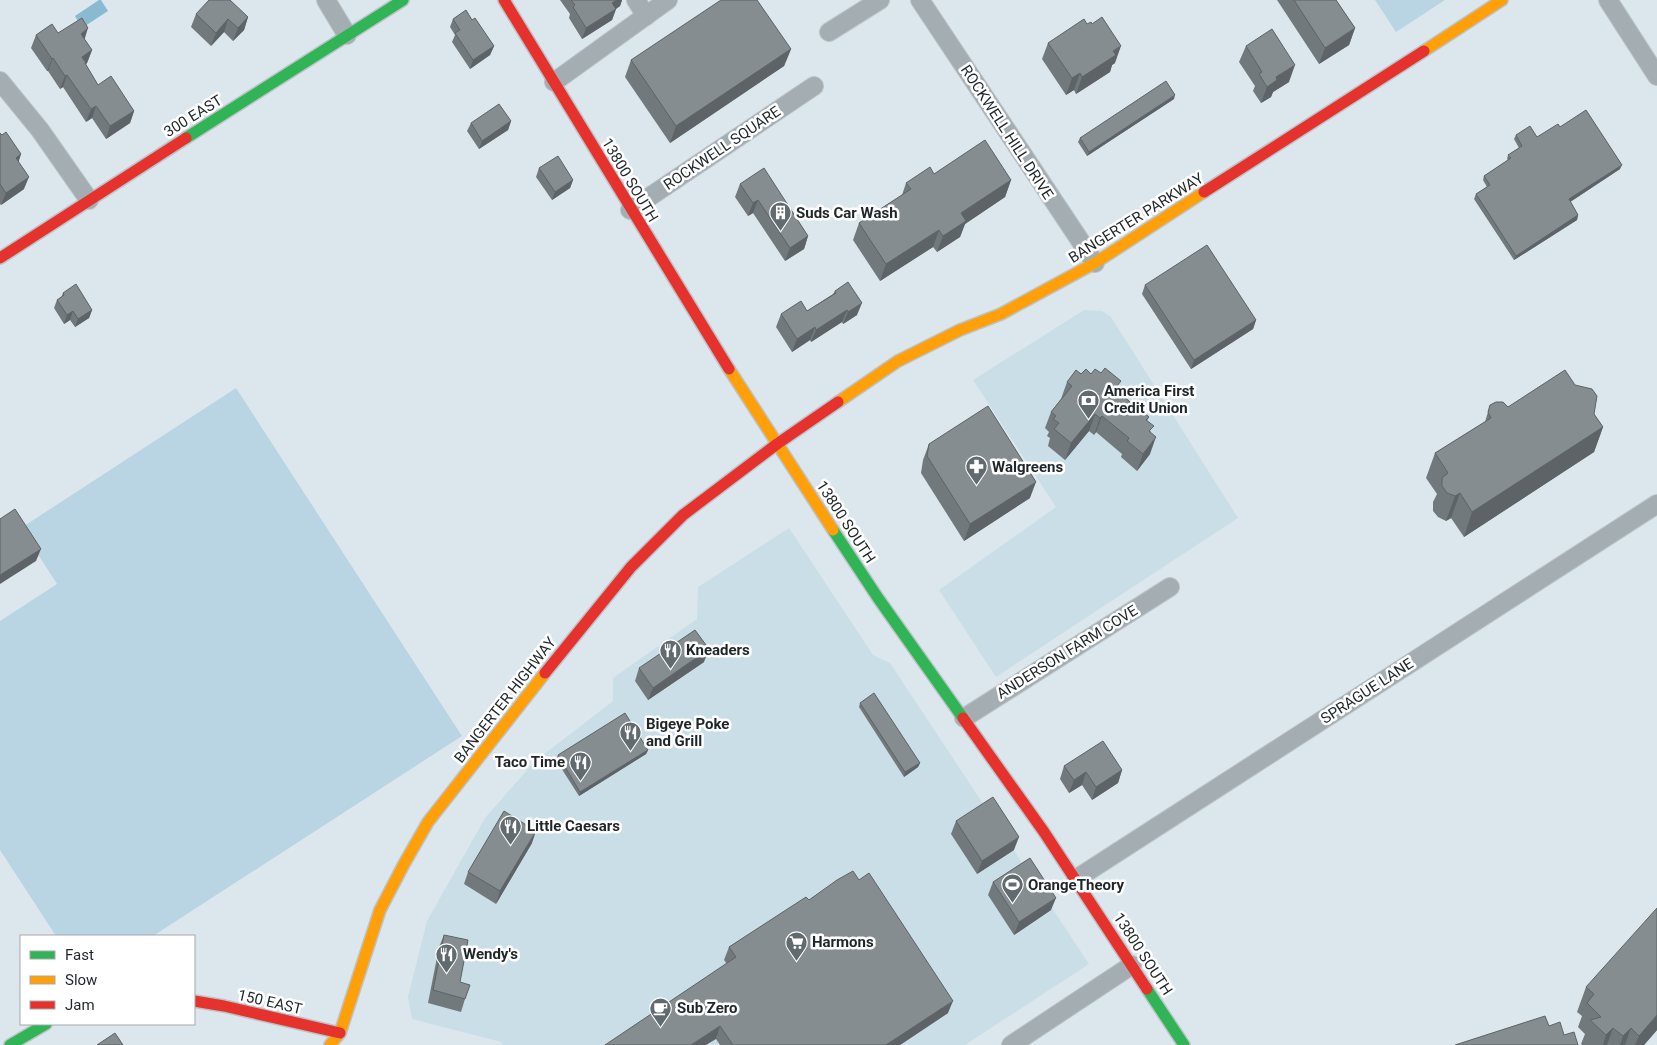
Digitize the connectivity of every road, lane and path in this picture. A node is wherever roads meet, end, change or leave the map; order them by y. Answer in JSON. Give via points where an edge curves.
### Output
{"nodes":[{"id":1,"x":326,"y":0,"type":"edge"},
{"id":2,"x":403,"y":0,"type":"edge"},
{"id":3,"x":504,"y":0,"type":"edge"},
{"id":4,"x":636,"y":0,"type":"edge"},
{"id":5,"x":668,"y":0,"type":"edge"},
{"id":6,"x":880,"y":0,"type":"edge"},
{"id":7,"x":920,"y":0,"type":"edge"},
{"id":8,"x":1502,"y":0,"type":"edge"},
{"id":9,"x":1608,"y":0,"type":"edge"},
{"id":10,"x":646,"y":16,"type":"junction"},
{"id":11,"x":829,"y":32,"type":"dead end"},
{"id":12,"x":348,"y":35,"type":"junction"},
{"id":13,"x":1657,"y":76,"type":"edge"},
{"id":14,"x":0,"y":81,"type":"edge"},
{"id":15,"x":554,"y":82,"type":"junction"},
{"id":16,"x":814,"y":86,"type":"dead end"},
{"id":17,"x":89,"y":200,"type":"junction"},
{"id":18,"x":630,"y":210,"type":"junction"},
{"id":19,"x":0,"y":258,"type":"edge"},
{"id":20,"x":1095,"y":263,"type":"junction"},
{"id":21,"x":777,"y":444,"type":"junction"},
{"id":22,"x":1657,"y":504,"type":"edge"},
{"id":23,"x":1170,"y":587,"type":"dead end"},
{"id":24,"x":964,"y":718,"type":"junction"},
{"id":25,"x":1076,"y":879,"type":"junction"},
{"id":26,"x":1132,"y":965,"type":"junction"},
{"id":27,"x":195,"y":1001,"type":"edge"},
{"id":28,"x":44,"y":1025,"type":"edge"},
{"id":29,"x":340,"y":1033,"type":"junction"},
{"id":30,"x":10,"y":1045,"type":"edge"},
{"id":31,"x":330,"y":1045,"type":"edge"},
{"id":32,"x":342,"y":1045,"type":"edge"},
{"id":33,"x":1011,"y":1045,"type":"edge"},
{"id":34,"x":1184,"y":1045,"type":"edge"}],
"edges":[{"from":1,"to":12,"type":"street"},
{"from":2,"to":12,"type":"main road","name":"300 EAST"},
{"from":3,"to":15,"type":"main road","name":"13800 SOUTH"},
{"from":4,"to":10,"type":"street"},
{"from":5,"to":10,"type":"street"},
{"from":6,"to":11,"type":"street"},
{"from":7,"to":20,"type":"street","name":"ROCKWELL HILL DRIVE"},
{"from":8,"to":20,"type":"main road","name":"BANGERTER PARKWAY"},
{"from":9,"to":13,"type":"street"},
{"from":10,"to":15,"type":"street"},
{"from":12,"to":17,"type":"main road","name":"300 EAST"},
{"from":14,"to":17,"type":"street","via":[[40,130]]},
{"from":15,"to":18,"type":"main road","name":"13800 SOUTH"},
{"from":16,"to":18,"type":"street","name":"ROCKWELL SQUARE"},
{"from":17,"to":19,"type":"main road","name":"300 EAST"},
{"from":18,"to":21,"type":"main road","name":"13800 SOUTH"},
{"from":20,"to":21,"type":"main road","name":"BANGERTER PARKWAY","via":[[1001,314],[898,361]]},
{"from":21,"to":24,"type":"main road","name":"13800 SOUTH","via":[[878,598]]},
{"from":21,"to":29,"type":"main road","name":"BANGERTER HIGHWAY","via":[[683,515],[631,566],[428,822],[380,910]]},
{"from":22,"to":25,"type":"street","name":"SPRAGUE LANE"},
{"from":23,"to":24,"type":"street","name":"ANDERSON FARM COVE"},
{"from":24,"to":25,"type":"main road","name":"13800 SOUTH"},
{"from":25,"to":26,"type":"main road","name":"13800 SOUTH"},
{"from":26,"to":33,"type":"street"},
{"from":26,"to":34,"type":"main road","name":"13800 SOUTH"},
{"from":27,"to":29,"type":"main road","name":"150 EAST"},
{"from":28,"to":30,"type":"main road"},
{"from":29,"to":31,"type":"main road","name":"BANGERTER HIGHWAY"},
{"from":29,"to":32,"type":"main road","name":"BANGERTER HIGHWAY"}]}
